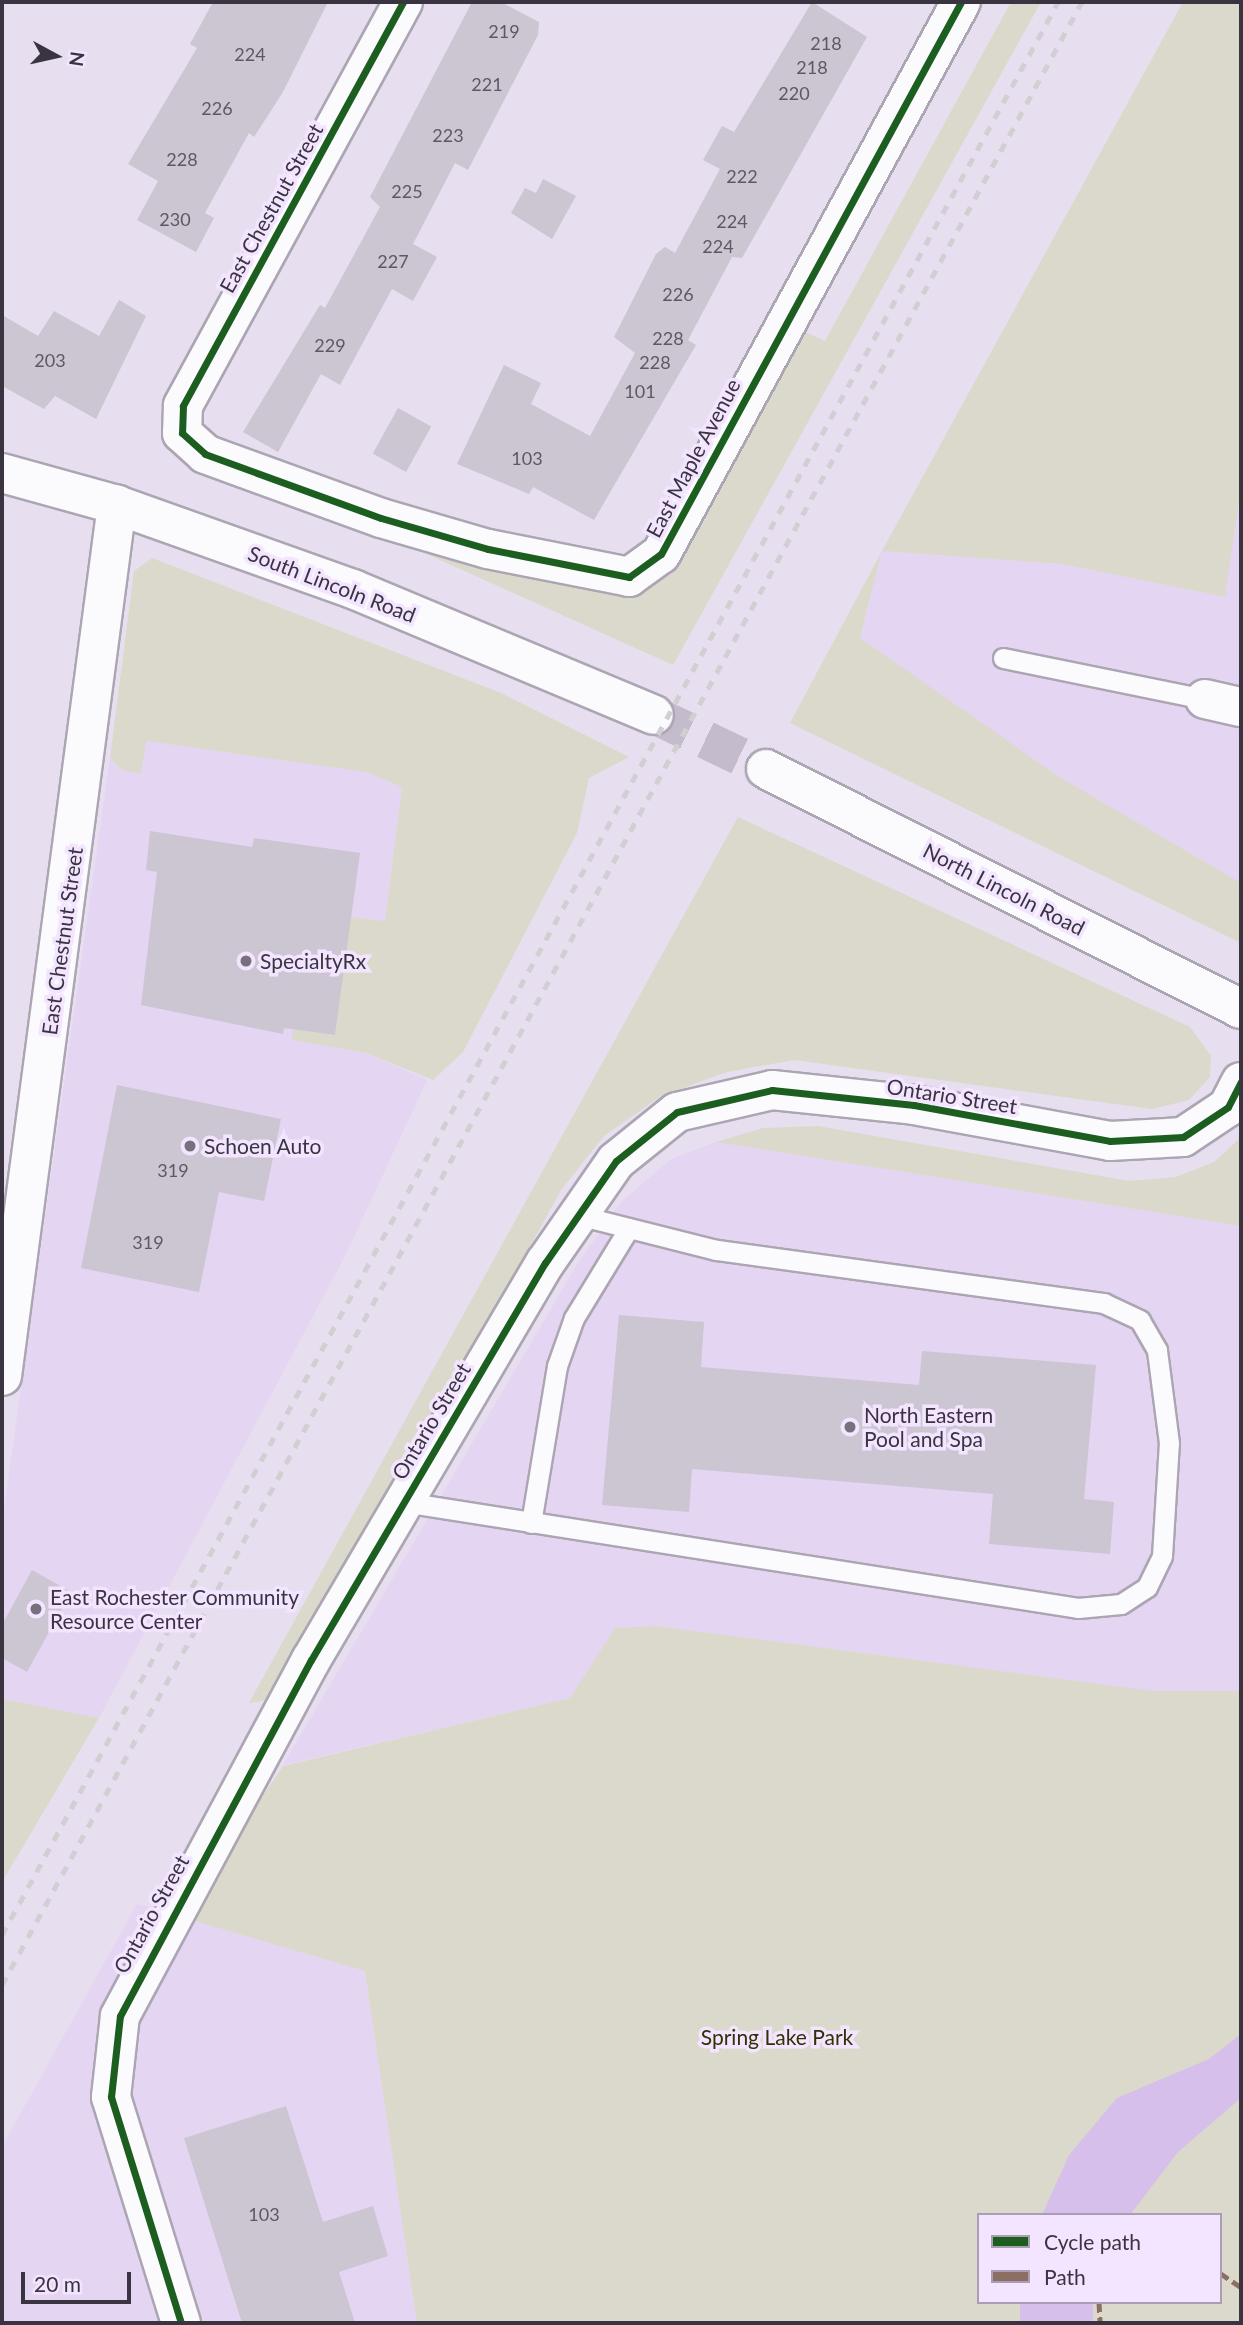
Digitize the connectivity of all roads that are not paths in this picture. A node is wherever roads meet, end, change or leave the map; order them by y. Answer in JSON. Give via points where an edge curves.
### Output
{"nodes":[{"id":1,"x":403,"y":2,"type":"edge"},
{"id":2,"x":961,"y":2,"type":"edge"},
{"id":3,"x":183,"y":433,"type":"joint"},
{"id":4,"x":2,"y":472,"type":"edge"},
{"id":5,"x":117,"y":505,"type":"junction"},
{"id":6,"x":1003,"y":658,"type":"dead end"},
{"id":7,"x":1223,"y":703,"type":"edge"},
{"id":8,"x":654,"y":715,"type":"tunnel mouth"},
{"id":9,"x":766,"y":769,"type":"tunnel mouth"},
{"id":10,"x":1241,"y":1009,"type":"edge"},
{"id":11,"x":1241,"y":1083,"type":"edge"},
{"id":12,"x":578,"y":1215,"type":"junction"},
{"id":13,"x":629,"y":1228,"type":"junction"},
{"id":14,"x":2,"y":1376,"type":"edge"},
{"id":15,"x":404,"y":1502,"type":"junction"},
{"id":16,"x":531,"y":1523,"type":"junction"},
{"id":17,"x":181,"y":2323,"type":"edge"}],
"edges":[{"from":1,"to":3,"type":"street","name":"East Chestnut Street","via":[[183,406]]},
{"from":2,"to":3,"type":"street","name":"East Maple Avenue","via":[[661,554],[629,576],[488,548],[381,518],[205,454]]},
{"from":4,"to":5,"type":"street","name":"South Lincoln Road"},
{"from":5,"to":8,"type":"street","name":"South Lincoln Road","via":[[354,589]]},
{"from":5,"to":14,"type":"street","name":"East Chestnut Street"},
{"from":6,"to":7,"type":"lane"},
{"from":9,"to":10,"type":"street","name":"North Lincoln Road"},
{"from":11,"to":12,"type":"street","name":"Ontario Street","via":[[1228,1107],[1183,1137],[1110,1140],[914,1105],[772,1090],[677,1112],[616,1161]]},
{"from":12,"to":13,"type":"lane"},
{"from":12,"to":15,"type":"street","name":"Ontario Street"},
{"from":13,"to":16,"type":"lane","via":[[574,1318],[557,1366]]},
{"from":13,"to":16,"type":"lane","via":[[716,1251],[1104,1303],[1140,1320],[1157,1350],[1169,1443],[1162,1556],[1147,1587],[1121,1604],[1078,1608]]},
{"from":15,"to":16,"type":"lane"},
{"from":15,"to":17,"type":"street","name":"Ontario Street","via":[[311,1660],[120,2016],[111,2097]]}]}
